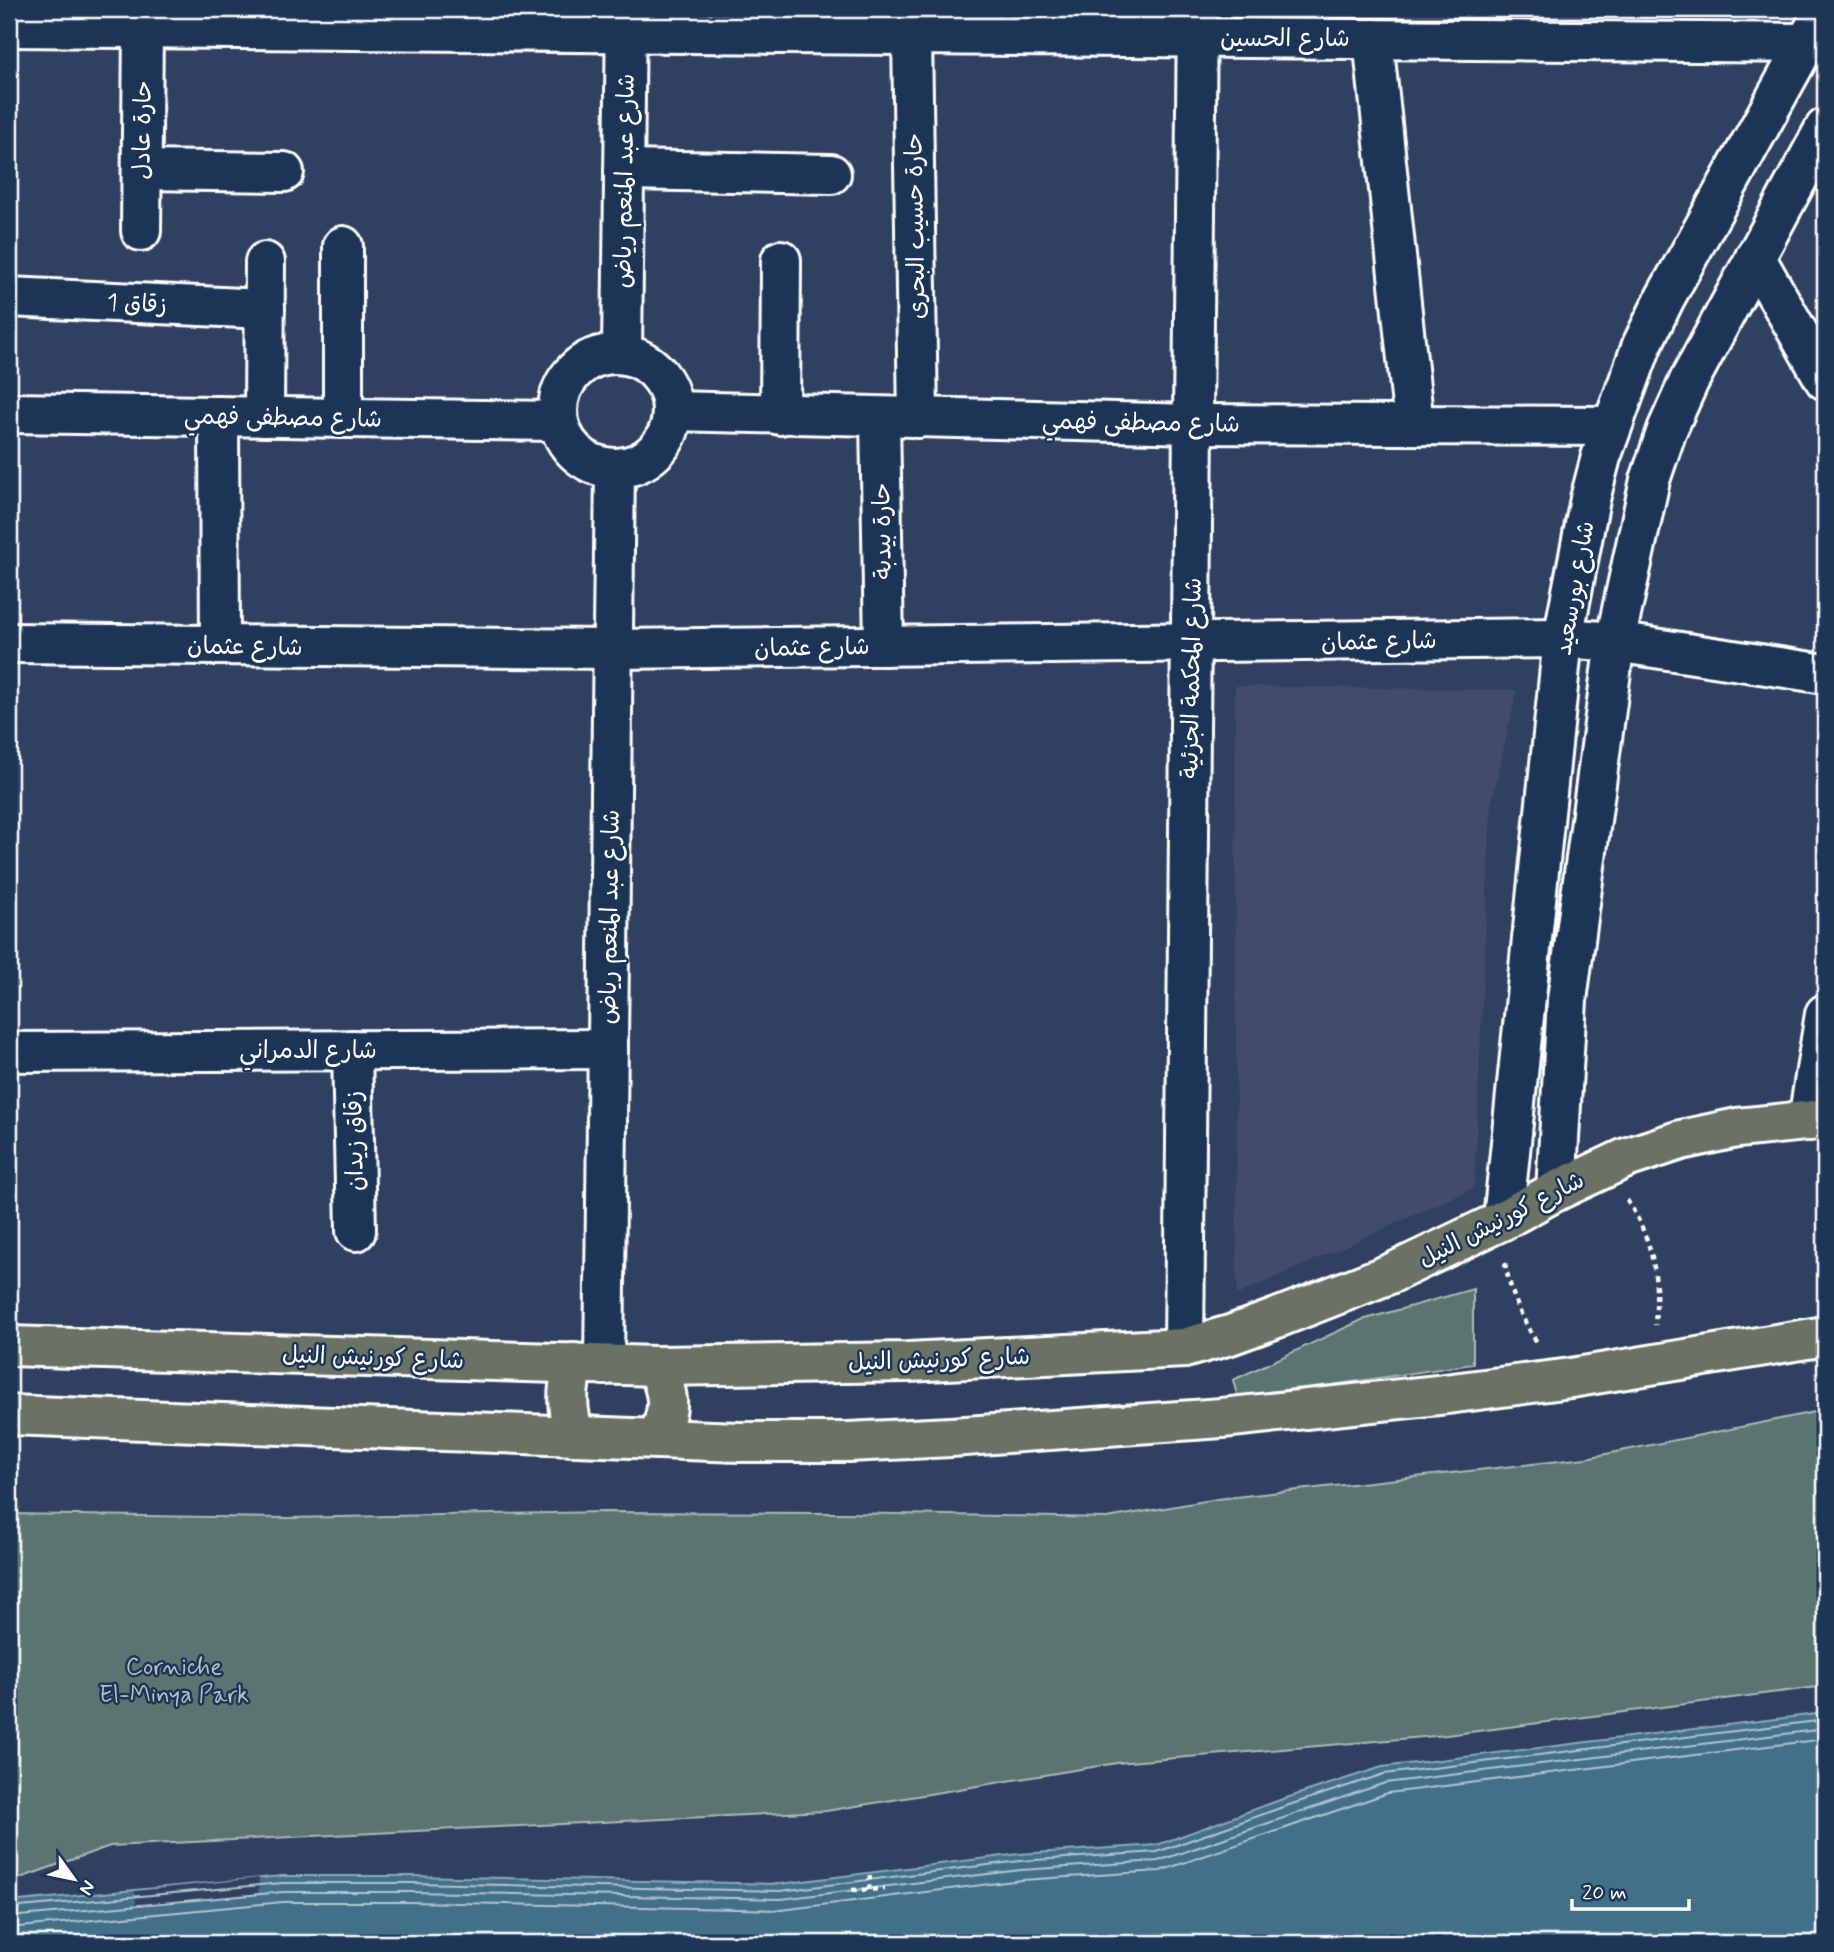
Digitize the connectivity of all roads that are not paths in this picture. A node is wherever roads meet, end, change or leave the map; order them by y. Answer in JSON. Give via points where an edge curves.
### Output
{"nodes":[{"id":1,"x":1825,"y":9,"type":"edge"},
{"id":2,"x":626,"y":21,"type":"edge"},
{"id":3,"x":801,"y":21,"type":"edge"},
{"id":4,"x":866,"y":22,"type":"edge"},
{"id":5,"x":1197,"y":23,"type":"edge"},
{"id":6,"x":1671,"y":25,"type":"edge"},
{"id":7,"x":9,"y":27,"type":"edge"},
{"id":8,"x":143,"y":29,"type":"junction"},
{"id":9,"x":912,"y":35,"type":"junction"},
{"id":10,"x":1373,"y":39,"type":"junction"},
{"id":11,"x":1805,"y":43,"type":"junction"},
{"id":12,"x":1825,"y":129,"type":"edge"},
{"id":13,"x":142,"y":170,"type":"junction"},
{"id":14,"x":624,"y":170,"type":"junction"},
{"id":15,"x":284,"y":172,"type":"dead end"},
{"id":16,"x":831,"y":174,"type":"dead end"},
{"id":17,"x":141,"y":231,"type":"dead end"},
{"id":18,"x":343,"y":246,"type":"dead end"},
{"id":19,"x":1755,"y":257,"type":"junction"},
{"id":20,"x":781,"y":260,"type":"dead end"},
{"id":21,"x":265,"y":262,"type":"dead end"},
{"id":22,"x":9,"y":297,"type":"edge"},
{"id":23,"x":265,"y":309,"type":"junction"},
{"id":24,"x":622,"y":354,"type":"junction"},
{"id":25,"x":1825,"y":380,"type":"edge"},
{"id":26,"x":672,"y":411,"type":"junction"},
{"id":27,"x":9,"y":412,"type":"edge"},
{"id":28,"x":780,"y":415,"type":"junction"},
{"id":29,"x":219,"y":416,"type":"junction"},
{"id":30,"x":264,"y":417,"type":"junction"},
{"id":31,"x":880,"y":417,"type":"junction"},
{"id":32,"x":343,"y":418,"type":"junction"},
{"id":33,"x":918,"y":418,"type":"junction"},
{"id":34,"x":558,"y":421,"type":"junction"},
{"id":35,"x":1194,"y":424,"type":"junction"},
{"id":36,"x":1414,"y":425,"type":"junction"},
{"id":37,"x":1611,"y":426,"type":"junction"},
{"id":38,"x":615,"y":468,"type":"junction"},
{"id":39,"x":1563,"y":638,"type":"junction"},
{"id":40,"x":1615,"y":642,"type":"junction"},
{"id":41,"x":9,"y":643,"type":"edge"},
{"id":42,"x":1191,"y":643,"type":"junction"},
{"id":43,"x":220,"y":645,"type":"junction"},
{"id":44,"x":884,"y":646,"type":"junction"},
{"id":45,"x":612,"y":649,"type":"junction"},
{"id":46,"x":1825,"y":674,"type":"edge"},
{"id":47,"x":1825,"y":1014,"type":"edge"},
{"id":48,"x":608,"y":1049,"type":"junction"},
{"id":49,"x":352,"y":1050,"type":"junction"},
{"id":50,"x":9,"y":1052,"type":"edge"},
{"id":51,"x":1817,"y":1120,"type":"edge"},
{"id":52,"x":1556,"y":1191,"type":"junction"},
{"id":53,"x":1503,"y":1220,"type":"junction"},
{"id":54,"x":356,"y":1231,"type":"dead end"},
{"id":55,"x":1825,"y":1336,"type":"edge"},
{"id":56,"x":9,"y":1346,"type":"edge"},
{"id":57,"x":1184,"y":1348,"type":"junction"},
{"id":58,"x":589,"y":1364,"type":"junction"},
{"id":59,"x":657,"y":1366,"type":"junction"},
{"id":60,"x":9,"y":1415,"type":"edge"},
{"id":61,"x":575,"y":1436,"type":"junction"},
{"id":62,"x":657,"y":1439,"type":"junction"}],
"edges":[{"from":1,"to":11,"type":"street","name":"شارع بورسعيد"},
{"from":2,"to":3,"type":"street","name":"شارع الحسين"},
{"from":2,"to":8,"type":"street","name":"شارع الحسين"},
{"from":2,"to":14,"type":"street","name":"شارع عبد المنعم رياض"},
{"from":3,"to":4,"type":"street","name":"شارع الحسين"},
{"from":4,"to":9,"type":"street","name":"شارع الحسين"},
{"from":5,"to":9,"type":"street","name":"شارع الحسين"},
{"from":5,"to":10,"type":"street","name":"شارع الحسين"},
{"from":5,"to":35,"type":"street","name":"شارع المحكمة الجزئية"},
{"from":6,"to":10,"type":"street","name":"شارع الحسين"},
{"from":6,"to":11,"type":"street","name":"شارع الحسين"},
{"from":7,"to":8,"type":"street","name":"شارع الحسين"},
{"from":8,"to":13,"type":"street","name":"حارة عادل"},
{"from":9,"to":33,"type":"street","name":"حارة حسيب البحرى"},
{"from":10,"to":36,"type":"street"},
{"from":11,"to":37,"type":"street","name":"شارع بورسعيد","via":[[1665,298]]},
{"from":12,"to":19,"type":"street","name":"شارع بورسعيد"},
{"from":13,"to":15,"type":"street"},
{"from":13,"to":17,"type":"street","name":"حارة عادل"},
{"from":14,"to":16,"type":"street"},
{"from":14,"to":24,"type":"street","name":"شارع عبد المنعم رياض"},
{"from":18,"to":32,"type":"street"},
{"from":19,"to":25,"type":"street"},
{"from":19,"to":40,"type":"street","name":"شارع بورسعيد","via":[[1667,430],[1650,480]]},
{"from":20,"to":28,"type":"street"},
{"from":21,"to":23,"type":"street"},
{"from":22,"to":23,"type":"street","name":"زقاق 1"},
{"from":23,"to":30,"type":"street"},
{"from":24,"to":26,"type":"street","via":[[641,360],[657,373],[669,391]]},
{"from":24,"to":34,"type":"street","via":[[595,357],[573,372],[559,394]]},
{"from":26,"to":28,"type":"street","name":"شارع مصطفى فهمي"},
{"from":26,"to":38,"type":"street","via":[[667,433],[655,452],[636,464]]},
{"from":27,"to":29,"type":"street","name":"شارع مصطفى فهمي"},
{"from":28,"to":31,"type":"street","name":"شارع مصطفى فهمي"},
{"from":29,"to":30,"type":"street","name":"شارع مصطفى فهمي"},
{"from":29,"to":43,"type":"street"},
{"from":30,"to":32,"type":"street","name":"شارع مصطفى فهمي"},
{"from":31,"to":33,"type":"street","name":"شارع مصطفى فهمي"},
{"from":31,"to":44,"type":"street","name":"حارة بيدبة"},
{"from":32,"to":34,"type":"street","name":"شارع مصطفى فهمي"},
{"from":33,"to":35,"type":"street","name":"شارع مصطفى فهمي"},
{"from":34,"to":38,"type":"street","via":[[565,440],[578,455],[595,465]]},
{"from":35,"to":36,"type":"street","name":"شارع مصطفى فهمي"},
{"from":35,"to":42,"type":"street","name":"شارع المحكمة الجزئية"},
{"from":36,"to":37,"type":"street","name":"شارع مصطفى فهمي"},
{"from":37,"to":39,"type":"street","name":"شارع بورسعيد","via":[[1590,499]]},
{"from":38,"to":45,"type":"street","name":"شارع عبد المنعم رياض"},
{"from":39,"to":40,"type":"street","name":"شارع عثمان"},
{"from":39,"to":42,"type":"street","name":"شارع عثمان"},
{"from":39,"to":53,"type":"street","name":"شارع بورسعيد"},
{"from":40,"to":46,"type":"street","name":"شارع عثمان"},
{"from":40,"to":52,"type":"street","name":"شارع بورسعيد","via":[[1567,1000]]},
{"from":41,"to":43,"type":"street","name":"شارع عثمان"},
{"from":42,"to":44,"type":"street","name":"شارع عثمان"},
{"from":42,"to":57,"type":"street","name":"شارع المحكمة الجزئية"},
{"from":43,"to":45,"type":"street","name":"شارع عثمان"},
{"from":44,"to":45,"type":"street","name":"شارع عثمان"},
{"from":45,"to":48,"type":"street","name":"شارع عبد المنعم رياض"},
{"from":47,"to":51,"type":"street"},
{"from":48,"to":49,"type":"street","name":"شارع الدمراني"},
{"from":48,"to":58,"type":"street","name":"شارع عبد المنعم رياض"},
{"from":49,"to":50,"type":"street","name":"شارع الدمراني"},
{"from":49,"to":54,"type":"street","name":"زقاق زيدان"},
{"from":51,"to":52,"type":"main road","name":"شارع كورنيش النيل","via":[[1737,1128],[1681,1140],[1626,1158]]},
{"from":52,"to":53,"type":"main road","name":"شارع كورنيش النيل"},
{"from":53,"to":57,"type":"main road","name":"شارع كورنيش النيل","via":[[1392,1273]]},
{"from":55,"to":62,"type":"main road","via":[[1571,1378],[1222,1418],[848,1441]]},
{"from":56,"to":58,"type":"main road","name":"شارع كورنيش النيل"},
{"from":57,"to":59,"type":"main road","name":"شارع كورنيش النيل","via":[[908,1362]]},
{"from":58,"to":59,"type":"main road","name":"شارع كورنيش النيل"},
{"from":58,"to":61,"type":"main road","via":[[566,1400]]},
{"from":59,"to":62,"type":"main road","via":[[669,1402]]},
{"from":60,"to":61,"type":"main road"},
{"from":61,"to":62,"type":"main road"}]}
